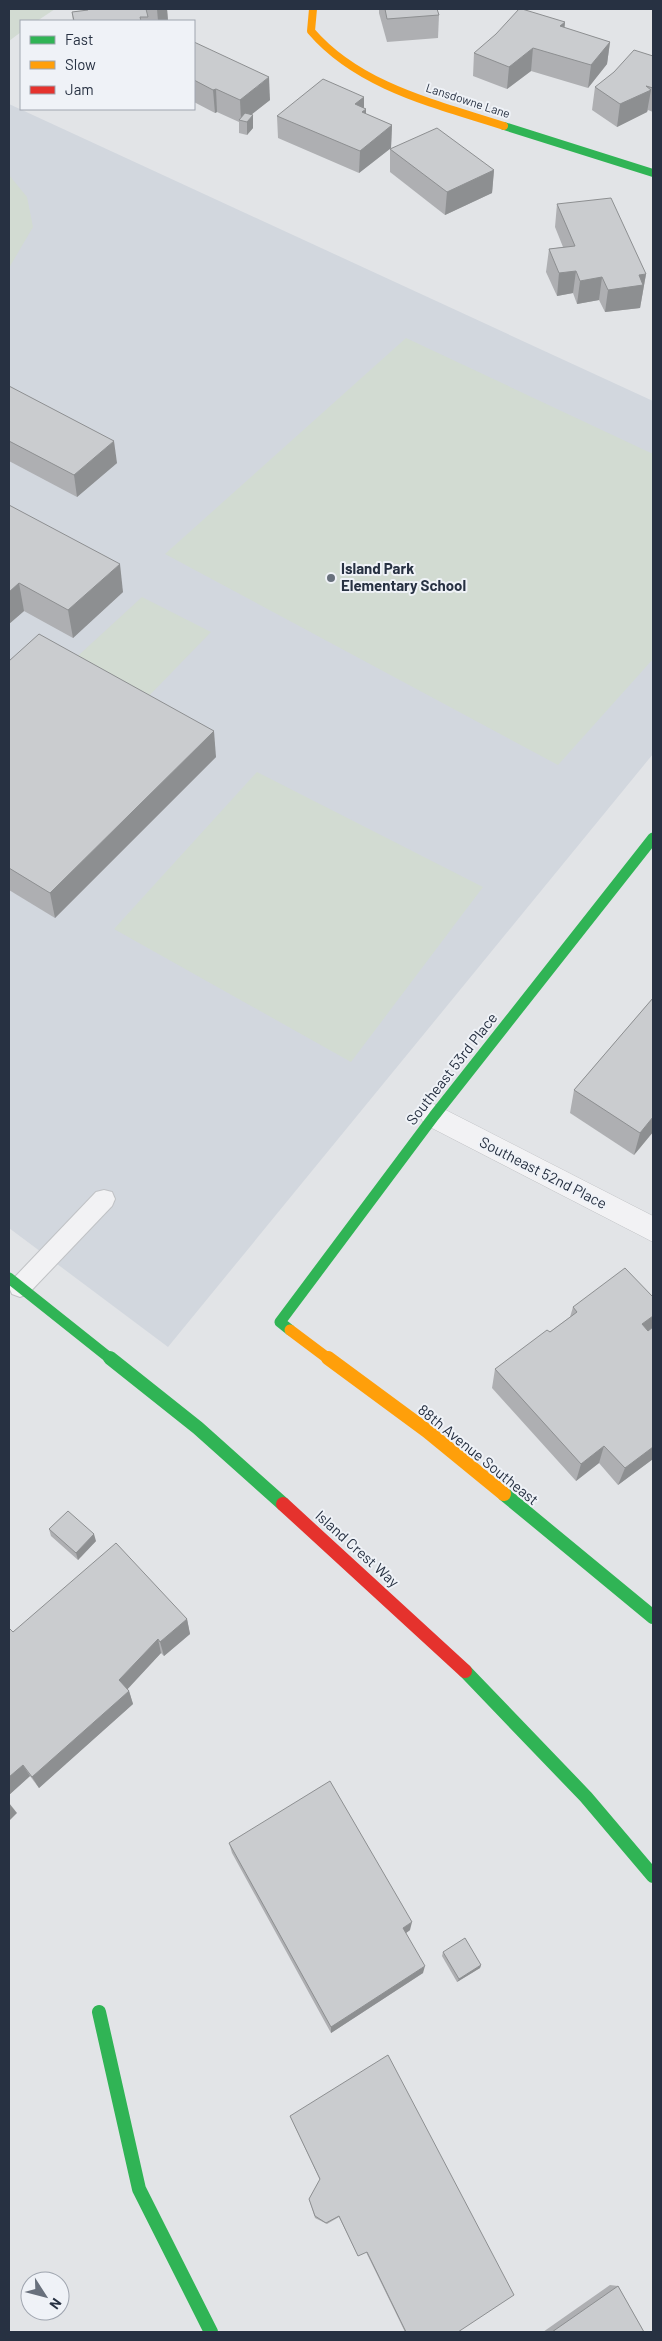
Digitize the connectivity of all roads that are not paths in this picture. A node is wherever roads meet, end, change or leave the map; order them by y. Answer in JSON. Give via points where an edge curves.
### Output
{"nodes":[{"id":1,"x":313,"y":9,"type":"edge"},
{"id":2,"x":653,"y":173,"type":"edge"},
{"id":3,"x":653,"y":838,"type":"edge"},
{"id":4,"x":434,"y":1116,"type":"junction"},
{"id":5,"x":104,"y":1199,"type":"dead end"},
{"id":6,"x":653,"y":1230,"type":"edge"},
{"id":7,"x":15,"y":1286,"type":"edge"},
{"id":8,"x":280,"y":1322,"type":"joint"},
{"id":9,"x":653,"y":1617,"type":"edge"},
{"id":10,"x":653,"y":1876,"type":"edge"},
{"id":11,"x":99,"y":2012,"type":"dead end"},
{"id":12,"x":210,"y":2332,"type":"edge"}],
"edges":[{"from":1,"to":2,"type":"street","name":"Lansdowne Lane","via":[[311,32],[333,55],[366,75],[413,97]]},
{"from":3,"to":4,"type":"street","name":"Southeast 53rd Place"},
{"from":4,"to":6,"type":"street","name":"Southeast 52nd Place"},
{"from":4,"to":8,"type":"street","name":"Southeast 53rd Place"},
{"from":5,"to":7,"type":"lane"},
{"from":7,"to":10,"type":"street","name":"Island Crest Way","via":[[198,1428],[452,1657],[571,1780]]},
{"from":8,"to":9,"type":"street","name":"88th Avenue Southeast","via":[[427,1431]]},
{"from":11,"to":12,"type":"street","via":[[139,2189]]}]}
